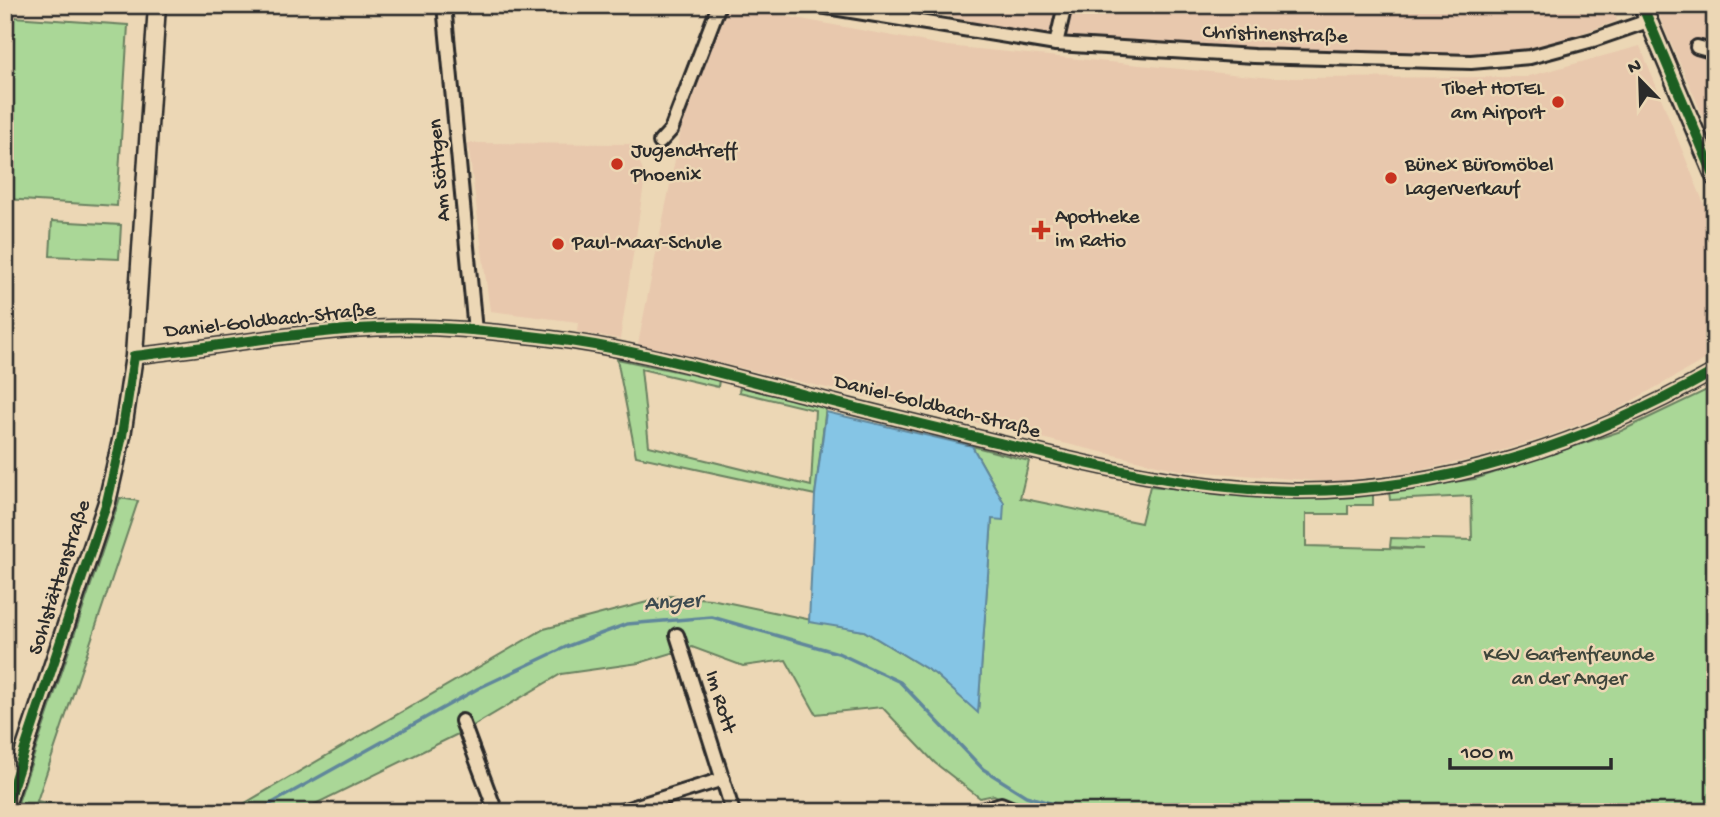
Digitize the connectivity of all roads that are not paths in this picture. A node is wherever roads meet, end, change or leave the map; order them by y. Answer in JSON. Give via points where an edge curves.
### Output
{"nodes":[{"id":1,"x":158,"y":5,"type":"edge"},
{"id":2,"x":444,"y":5,"type":"edge"},
{"id":3,"x":719,"y":5,"type":"edge"},
{"id":4,"x":814,"y":5,"type":"edge"},
{"id":5,"x":1065,"y":5,"type":"edge"},
{"id":6,"x":1645,"y":13,"type":"edge"},
{"id":7,"x":1056,"y":44,"type":"junction"},
{"id":8,"x":1697,"y":47,"type":"dead end"},
{"id":9,"x":1715,"y":52,"type":"edge"},
{"id":10,"x":660,"y":142,"type":"dead end"},
{"id":11,"x":1715,"y":178,"type":"edge"},
{"id":12,"x":475,"y":331,"type":"junction"},
{"id":13,"x":134,"y":356,"type":"junction"},
{"id":14,"x":1715,"y":371,"type":"edge"},
{"id":15,"x":1715,"y":379,"type":"edge"},
{"id":16,"x":1675,"y":394,"type":"junction"},
{"id":17,"x":677,"y":635,"type":"dead end"},
{"id":18,"x":462,"y":720,"type":"dead end"},
{"id":19,"x":723,"y":779,"type":"junction"},
{"id":20,"x":6,"y":805,"type":"edge"},
{"id":21,"x":496,"y":812,"type":"edge"},
{"id":22,"x":618,"y":812,"type":"edge"},
{"id":23,"x":733,"y":812,"type":"edge"},
{"id":24,"x":975,"y":812,"type":"edge"},
{"id":25,"x":1021,"y":812,"type":"edge"}],
"edges":[{"from":1,"to":13,"type":"street","name":"Sohlstättenstraße"},
{"from":2,"to":12,"type":"street","name":"Am Söttgen"},
{"from":3,"to":10,"type":"street","via":[[671,130]]},
{"from":4,"to":7,"type":"street","name":"Christinenstraße"},
{"from":5,"to":7,"type":"street"},
{"from":6,"to":7,"type":"street","name":"Christinenstraße","via":[[1593,40],[1530,57],[1471,62]]},
{"from":6,"to":11,"type":"street"},
{"from":8,"to":9,"type":"street"},
{"from":12,"to":13,"type":"street","name":"Daniel-Goldbach-Straße","via":[[380,328]]},
{"from":12,"to":16,"type":"street","name":"Daniel-Goldbach-Straße","via":[[624,351],[1068,459],[1169,480],[1245,488],[1345,489],[1476,469],[1591,432]]},
{"from":13,"to":20,"type":"street","name":"Sohlstättenstraße","via":[[107,502]]},
{"from":14,"to":16,"type":"street","name":"Daniel-Goldbach-Straße"},
{"from":15,"to":16,"type":"street"},
{"from":17,"to":19,"type":"street","name":"Im Rott"},
{"from":18,"to":21,"type":"street"},
{"from":19,"to":22,"type":"street"},
{"from":19,"to":23,"type":"street","name":"Im Rott"},
{"from":24,"to":25,"type":"street","via":[[1001,804]]}]}
